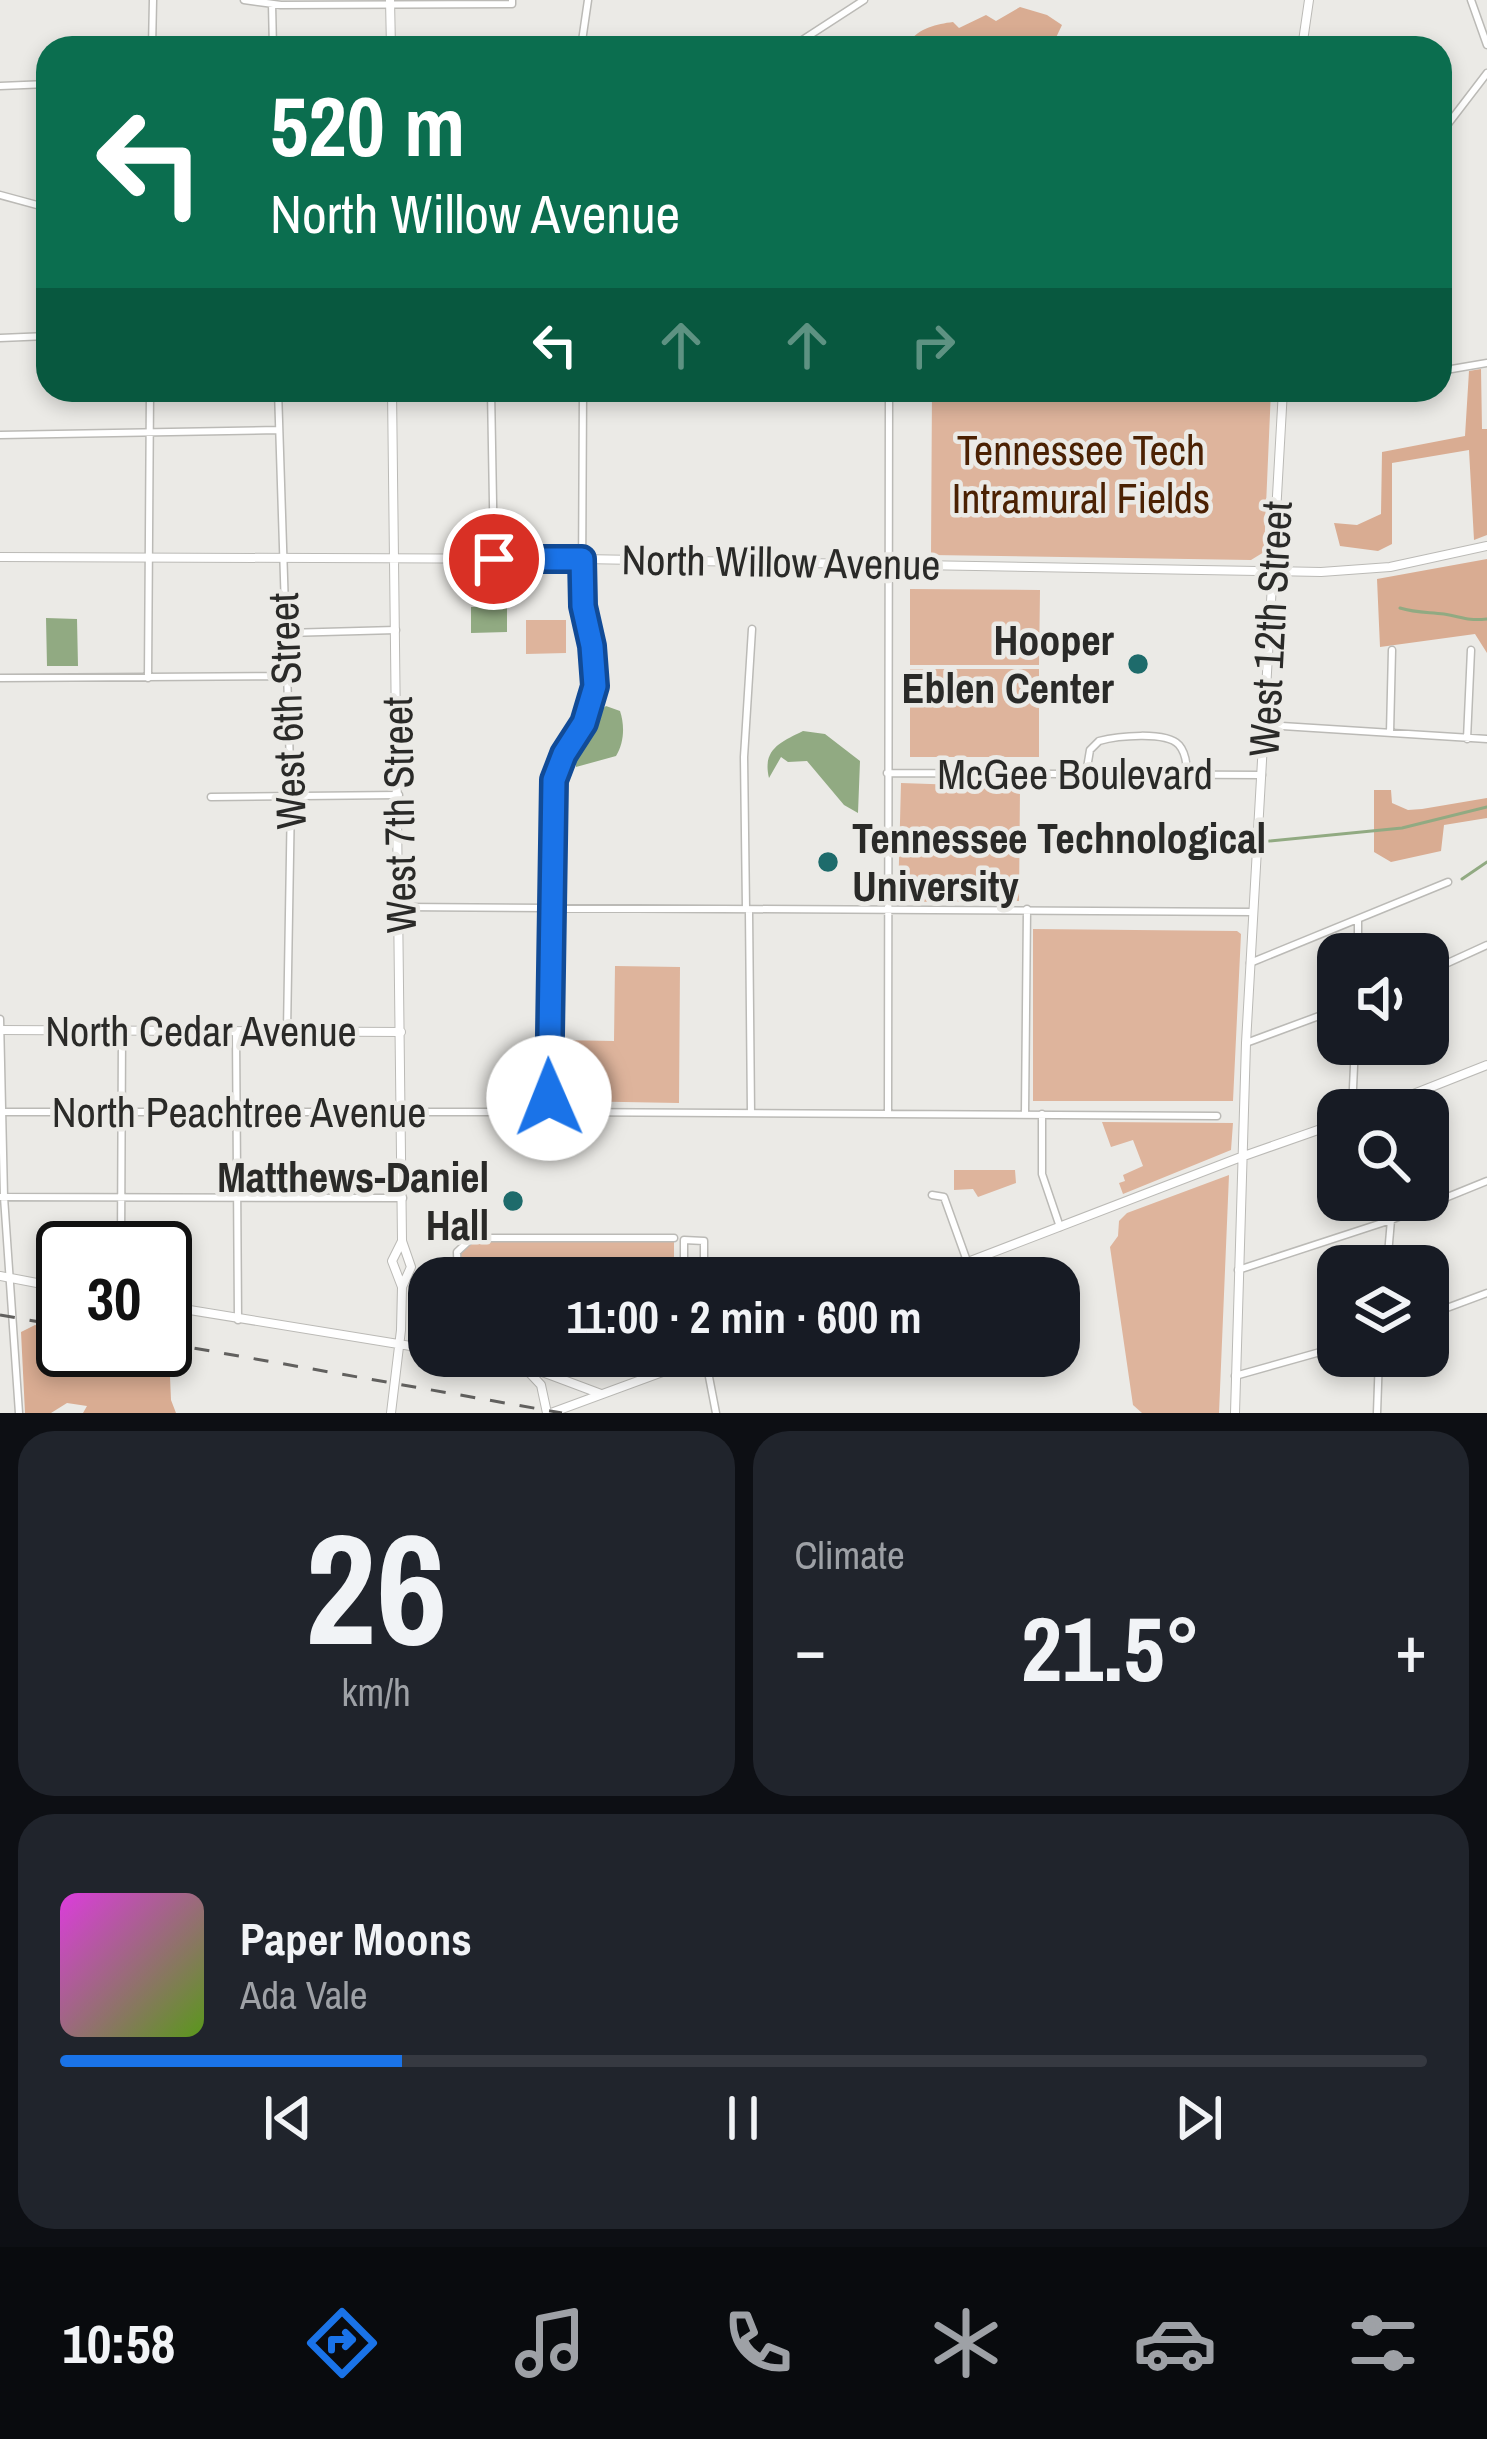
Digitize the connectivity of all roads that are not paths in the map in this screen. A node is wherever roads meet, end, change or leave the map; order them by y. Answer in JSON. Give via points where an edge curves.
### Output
{"nodes":[{"id":1,"x":153,"y":0,"type":"edge"},
{"id":2,"x":244,"y":0,"type":"edge"},
{"id":3,"x":589,"y":0,"type":"edge"},
{"id":4,"x":864,"y":0,"type":"edge"},
{"id":5,"x":1309,"y":0,"type":"edge"},
{"id":6,"x":1471,"y":0,"type":"edge"},
{"id":7,"x":272,"y":2,"type":"edge"},
{"id":8,"x":512,"y":2,"type":"edge"},
{"id":9,"x":390,"y":3,"type":"edge"},
{"id":10,"x":152,"y":36,"type":"edge"},
{"id":11,"x":273,"y":36,"type":"edge"},
{"id":12,"x":391,"y":36,"type":"edge"},
{"id":13,"x":583,"y":36,"type":"edge"},
{"id":14,"x":808,"y":36,"type":"edge"},
{"id":15,"x":1304,"y":36,"type":"edge"},
{"id":16,"x":1487,"y":45,"type":"edge"},
{"id":17,"x":1487,"y":73,"type":"edge"},
{"id":18,"x":36,"y":84,"type":"edge"},
{"id":19,"x":0,"y":86,"type":"edge"},
{"id":20,"x":1452,"y":119,"type":"edge"},
{"id":21,"x":0,"y":195,"type":"edge"},
{"id":22,"x":36,"y":205,"type":"edge"},
{"id":23,"x":36,"y":336,"type":"edge"},
{"id":24,"x":0,"y":338,"type":"edge"},
{"id":25,"x":1487,"y":363,"type":"edge"},
{"id":26,"x":1452,"y":369,"type":"edge"},
{"id":27,"x":150,"y":402,"type":"edge"},
{"id":28,"x":278,"y":402,"type":"edge"},
{"id":29,"x":392,"y":402,"type":"edge"},
{"id":30,"x":490,"y":402,"type":"edge"},
{"id":31,"x":583,"y":402,"type":"edge"},
{"id":32,"x":889,"y":402,"type":"edge"},
{"id":33,"x":1283,"y":402,"type":"edge"},
{"id":34,"x":279,"y":430,"type":"junction"},
{"id":35,"x":149,"y":433,"type":"junction"},
{"id":36,"x":0,"y":435,"type":"edge"},
{"id":37,"x":1487,"y":546,"type":"edge"},
{"id":38,"x":0,"y":557,"type":"edge"},
{"id":39,"x":148,"y":558,"type":"junction"},
{"id":40,"x":494,"y":559,"type":"junction"},
{"id":41,"x":582,"y":559,"type":"junction"},
{"id":42,"x":283,"y":560,"type":"junction"},
{"id":43,"x":396,"y":560,"type":"junction"},
{"id":44,"x":888,"y":564,"type":"junction"},
{"id":45,"x":1272,"y":571,"type":"junction"},
{"id":46,"x":752,"y":629,"type":"dead end"},
{"id":47,"x":396,"y":630,"type":"junction"},
{"id":48,"x":286,"y":633,"type":"junction"},
{"id":49,"x":1392,"y":650,"type":"dead end"},
{"id":50,"x":1471,"y":650,"type":"dead end"},
{"id":51,"x":288,"y":676,"type":"junction"},
{"id":52,"x":0,"y":678,"type":"edge"},
{"id":53,"x":148,"y":678,"type":"junction"},
{"id":54,"x":1265,"y":725,"type":"junction"},
{"id":55,"x":1390,"y":733,"type":"junction"},
{"id":56,"x":1467,"y":739,"type":"junction"},
{"id":57,"x":1487,"y":739,"type":"edge"},
{"id":58,"x":887,"y":773,"type":"junction"},
{"id":59,"x":1086,"y":774,"type":"junction"},
{"id":60,"x":1187,"y":775,"type":"junction"},
{"id":61,"x":1262,"y":775,"type":"junction"},
{"id":62,"x":399,"y":795,"type":"junction"},
{"id":63,"x":211,"y":797,"type":"dead end"},
{"id":64,"x":291,"y":797,"type":"junction"},
{"id":65,"x":1448,"y":882,"type":"dead end"},
{"id":66,"x":552,"y":905,"type":"junction"},
{"id":67,"x":400,"y":907,"type":"junction"},
{"id":68,"x":887,"y":908,"type":"junction"},
{"id":69,"x":1027,"y":909,"type":"junction"},
{"id":70,"x":748,"y":910,"type":"junction"},
{"id":71,"x":1253,"y":912,"type":"junction"},
{"id":72,"x":1358,"y":921,"type":"junction"},
{"id":73,"x":1358,"y":933,"type":"edge"},
{"id":74,"x":1487,"y":945,"type":"edge"},
{"id":75,"x":1250,"y":963,"type":"junction"},
{"id":76,"x":1449,"y":963,"type":"edge"},
{"id":77,"x":1317,"y":1018,"type":"edge"},
{"id":78,"x":0,"y":1019,"type":"edge"},
{"id":79,"x":0,"y":1030,"type":"edge"},
{"id":80,"x":122,"y":1031,"type":"junction"},
{"id":81,"x":287,"y":1031,"type":"junction"},
{"id":82,"x":236,"y":1032,"type":"junction"},
{"id":83,"x":401,"y":1032,"type":"junction"},
{"id":84,"x":1246,"y":1043,"type":"junction"},
{"id":85,"x":1487,"y":1065,"type":"edge"},
{"id":86,"x":1426,"y":1089,"type":"edge"},
{"id":87,"x":236,"y":1111,"type":"junction"},
{"id":88,"x":0,"y":1112,"type":"edge"},
{"id":89,"x":121,"y":1112,"type":"junction"},
{"id":90,"x":403,"y":1112,"type":"junction"},
{"id":91,"x":553,"y":1112,"type":"junction"},
{"id":92,"x":751,"y":1113,"type":"junction"},
{"id":93,"x":888,"y":1113,"type":"junction"},
{"id":94,"x":1024,"y":1113,"type":"junction"},
{"id":95,"x":1042,"y":1114,"type":"junction"},
{"id":96,"x":1217,"y":1116,"type":"dead end"},
{"id":97,"x":1317,"y":1130,"type":"edge"},
{"id":98,"x":1240,"y":1156,"type":"junction"},
{"id":99,"x":1487,"y":1181,"type":"edge"},
{"id":100,"x":932,"y":1195,"type":"dead end"},
{"id":101,"x":1449,"y":1196,"type":"edge"},
{"id":102,"x":2,"y":1197,"type":"edge"},
{"id":103,"x":120,"y":1198,"type":"junction"},
{"id":104,"x":236,"y":1198,"type":"junction"},
{"id":105,"x":403,"y":1198,"type":"junction"},
{"id":106,"x":120,"y":1221,"type":"edge"},
{"id":107,"x":1388,"y":1221,"type":"edge"},
{"id":108,"x":1061,"y":1228,"type":"junction"},
{"id":109,"x":674,"y":1238,"type":"dead end"},
{"id":110,"x":402,"y":1241,"type":"junction"},
{"id":111,"x":457,"y":1257,"type":"edge"},
{"id":112,"x":684,"y":1257,"type":"edge"},
{"id":113,"x":704,"y":1257,"type":"edge"},
{"id":114,"x":966,"y":1257,"type":"edge"},
{"id":115,"x":984,"y":1257,"type":"edge"},
{"id":116,"x":1238,"y":1270,"type":"junction"},
{"id":117,"x":0,"y":1276,"type":"edge"},
{"id":118,"x":12,"y":1278,"type":"junction"},
{"id":119,"x":36,"y":1283,"type":"edge"},
{"id":120,"x":401,"y":1287,"type":"junction"},
{"id":121,"x":1487,"y":1293,"type":"edge"},
{"id":122,"x":1449,"y":1307,"type":"edge"},
{"id":123,"x":192,"y":1311,"type":"edge"},
{"id":124,"x":238,"y":1320,"type":"junction"},
{"id":125,"x":399,"y":1344,"type":"junction"},
{"id":126,"x":408,"y":1346,"type":"edge"},
{"id":127,"x":1317,"y":1353,"type":"edge"},
{"id":128,"x":1235,"y":1376,"type":"junction"},
{"id":129,"x":533,"y":1377,"type":"edge"},
{"id":130,"x":557,"y":1377,"type":"edge"},
{"id":131,"x":649,"y":1377,"type":"edge"},
{"id":132,"x":709,"y":1377,"type":"edge"},
{"id":133,"x":1378,"y":1377,"type":"edge"},
{"id":134,"x":541,"y":1385,"type":"junction"},
{"id":135,"x":603,"y":1394,"type":"junction"},
{"id":136,"x":570,"y":1406,"type":"junction"},
{"id":137,"x":19,"y":1413,"type":"edge"},
{"id":138,"x":391,"y":1413,"type":"edge"},
{"id":139,"x":549,"y":1413,"type":"edge"},
{"id":140,"x":716,"y":1413,"type":"edge"},
{"id":141,"x":1235,"y":1413,"type":"edge"},
{"id":142,"x":1377,"y":1413,"type":"edge"}],
"edges":[{"from":1,"to":10,"type":"street"},
{"from":2,"to":7,"type":"street"},
{"from":3,"to":13,"type":"street"},
{"from":4,"to":14,"type":"street"},
{"from":5,"to":15,"type":"street"},
{"from":6,"to":16,"type":"street"},
{"from":7,"to":9,"type":"street"},
{"from":7,"to":11,"type":"street"},
{"from":8,"to":9,"type":"street"},
{"from":9,"to":12,"type":"street"},
{"from":17,"to":20,"type":"street"},
{"from":18,"to":19,"type":"street"},
{"from":21,"to":22,"type":"street"},
{"from":23,"to":24,"type":"street"},
{"from":25,"to":26,"type":"street"},
{"from":27,"to":35,"type":"street"},
{"from":28,"to":34,"type":"street","name":"West 6th Street"},
{"from":29,"to":43,"type":"street","name":"West 7th Street"},
{"from":30,"to":40,"type":"street"},
{"from":31,"to":41,"type":"street"},
{"from":32,"to":44,"type":"street"},
{"from":33,"to":45,"type":"street","name":"West 12th Street"},
{"from":34,"to":35,"type":"street"},
{"from":34,"to":42,"type":"street","name":"West 6th Street"},
{"from":35,"to":36,"type":"street"},
{"from":35,"to":39,"type":"street"},
{"from":37,"to":45,"type":"street","name":"North Willow Avenue","via":[[1390,567]]},
{"from":38,"to":39,"type":"street","name":"North Willow Avenue"},
{"from":39,"to":42,"type":"street","name":"North Willow Avenue"},
{"from":39,"to":53,"type":"street"},
{"from":40,"to":41,"type":"street","name":"North Willow Avenue"},
{"from":40,"to":43,"type":"street","name":"North Willow Avenue"},
{"from":41,"to":44,"type":"street","name":"North Willow Avenue"},
{"from":41,"to":66,"type":"street","via":[[595,686],[555,771]]},
{"from":42,"to":43,"type":"street","name":"North Willow Avenue"},
{"from":42,"to":48,"type":"street","name":"West 6th Street"},
{"from":43,"to":47,"type":"street","name":"West 7th Street"},
{"from":44,"to":45,"type":"street","name":"North Willow Avenue"},
{"from":44,"to":58,"type":"street"},
{"from":45,"to":54,"type":"street","name":"West 12th Street"},
{"from":46,"to":70,"type":"street","via":[[744,757]]},
{"from":47,"to":48,"type":"street"},
{"from":47,"to":62,"type":"street","name":"West 7th Street"},
{"from":48,"to":51,"type":"street","name":"West 6th Street"},
{"from":49,"to":55,"type":"street"},
{"from":50,"to":56,"type":"street"},
{"from":51,"to":53,"type":"street"},
{"from":51,"to":64,"type":"street","name":"West 6th Street"},
{"from":52,"to":53,"type":"street"},
{"from":54,"to":55,"type":"street"},
{"from":54,"to":61,"type":"street","name":"West 12th Street"},
{"from":55,"to":56,"type":"street"},
{"from":56,"to":57,"type":"street"},
{"from":58,"to":59,"type":"street","name":"McGee Boulevard"},
{"from":58,"to":68,"type":"street"},
{"from":59,"to":60,"type":"street","name":"McGee Boulevard"},
{"from":59,"to":60,"type":"street","via":[[1100,742],[1166,738],[1184,751]]},
{"from":60,"to":61,"type":"street","name":"McGee Boulevard"},
{"from":61,"to":71,"type":"street","name":"West 12th Street"},
{"from":62,"to":64,"type":"street"},
{"from":62,"to":67,"type":"street","name":"West 7th Street"},
{"from":63,"to":64,"type":"street"},
{"from":64,"to":81,"type":"street","name":"West 6th Street"},
{"from":65,"to":72,"type":"street"},
{"from":66,"to":67,"type":"street"},
{"from":66,"to":70,"type":"street"},
{"from":66,"to":91,"type":"street"},
{"from":67,"to":83,"type":"street","name":"West 7th Street"},
{"from":68,"to":69,"type":"street"},
{"from":68,"to":70,"type":"street"},
{"from":68,"to":93,"type":"street"},
{"from":69,"to":71,"type":"street"},
{"from":69,"to":94,"type":"street"},
{"from":70,"to":92,"type":"street"},
{"from":71,"to":75,"type":"street","name":"West 12th Street"},
{"from":72,"to":73,"type":"street"},
{"from":72,"to":75,"type":"street"},
{"from":74,"to":76,"type":"street"},
{"from":75,"to":84,"type":"street","name":"West 12th Street"},
{"from":77,"to":84,"type":"street"},
{"from":78,"to":79,"type":"street"},
{"from":79,"to":80,"type":"street","name":"North Cedar Avenue"},
{"from":79,"to":88,"type":"street"},
{"from":80,"to":82,"type":"street","name":"North Cedar Avenue"},
{"from":80,"to":89,"type":"street"},
{"from":81,"to":82,"type":"street","name":"North Cedar Avenue"},
{"from":81,"to":83,"type":"street","name":"North Cedar Avenue"},
{"from":82,"to":87,"type":"street"},
{"from":83,"to":90,"type":"street","name":"West 7th Street"},
{"from":84,"to":98,"type":"street","name":"West 12th Street"},
{"from":85,"to":86,"type":"street"},
{"from":87,"to":89,"type":"street","name":"North Peachtree Avenue"},
{"from":87,"to":90,"type":"street","name":"North Peachtree Avenue"},
{"from":87,"to":104,"type":"street"},
{"from":88,"to":89,"type":"street","name":"North Peachtree Avenue"},
{"from":88,"to":102,"type":"street"},
{"from":89,"to":103,"type":"street"},
{"from":90,"to":91,"type":"street","name":"North Peachtree Avenue"},
{"from":90,"to":105,"type":"street","name":"West 7th Street"},
{"from":91,"to":92,"type":"street","name":"North Peachtree Avenue"},
{"from":92,"to":93,"type":"street","name":"North Peachtree Avenue"},
{"from":93,"to":94,"type":"street","name":"North Peachtree Avenue"},
{"from":94,"to":95,"type":"street"},
{"from":95,"to":96,"type":"street"},
{"from":95,"to":108,"type":"street","via":[[1042,1174]]},
{"from":97,"to":98,"type":"street"},
{"from":98,"to":108,"type":"street"},
{"from":98,"to":116,"type":"street","name":"West 12th Street"},
{"from":99,"to":101,"type":"street"},
{"from":100,"to":114,"type":"street","via":[[944,1197]]},
{"from":102,"to":103,"type":"street"},
{"from":102,"to":118,"type":"street"},
{"from":103,"to":104,"type":"street"},
{"from":103,"to":106,"type":"street"},
{"from":104,"to":105,"type":"street"},
{"from":104,"to":124,"type":"street"},
{"from":105,"to":110,"type":"street","name":"West 7th Street"},
{"from":107,"to":116,"type":"street"},
{"from":108,"to":115,"type":"street"},
{"from":109,"to":111,"type":"street","via":[[472,1238]]},
{"from":110,"to":120,"type":"street","name":"West 7th Street","via":[[392,1261]]},
{"from":110,"to":120,"type":"street","name":"West 7th Street","via":[[411,1267]]},
{"from":112,"to":113,"type":"street","via":[[684,1240],[704,1241]]},
{"from":116,"to":128,"type":"street","name":"West 12th Street"},
{"from":117,"to":118,"type":"street"},
{"from":118,"to":119,"type":"street"},
{"from":118,"to":137,"type":"street"},
{"from":120,"to":125,"type":"street","name":"West 7th Street"},
{"from":121,"to":122,"type":"street"},
{"from":123,"to":124,"type":"street"},
{"from":124,"to":125,"type":"street"},
{"from":125,"to":126,"type":"street"},
{"from":125,"to":138,"type":"street","name":"West 7th Street"},
{"from":127,"to":128,"type":"street"},
{"from":128,"to":141,"type":"street","name":"West 12th Street"},
{"from":129,"to":134,"type":"street"},
{"from":130,"to":135,"type":"street"},
{"from":131,"to":135,"type":"street"},
{"from":132,"to":140,"type":"street"},
{"from":133,"to":142,"type":"street"},
{"from":134,"to":136,"type":"street","via":[[554,1406]]},
{"from":134,"to":139,"type":"street"},
{"from":135,"to":136,"type":"street"},
{"from":136,"to":139,"type":"street"}]}
